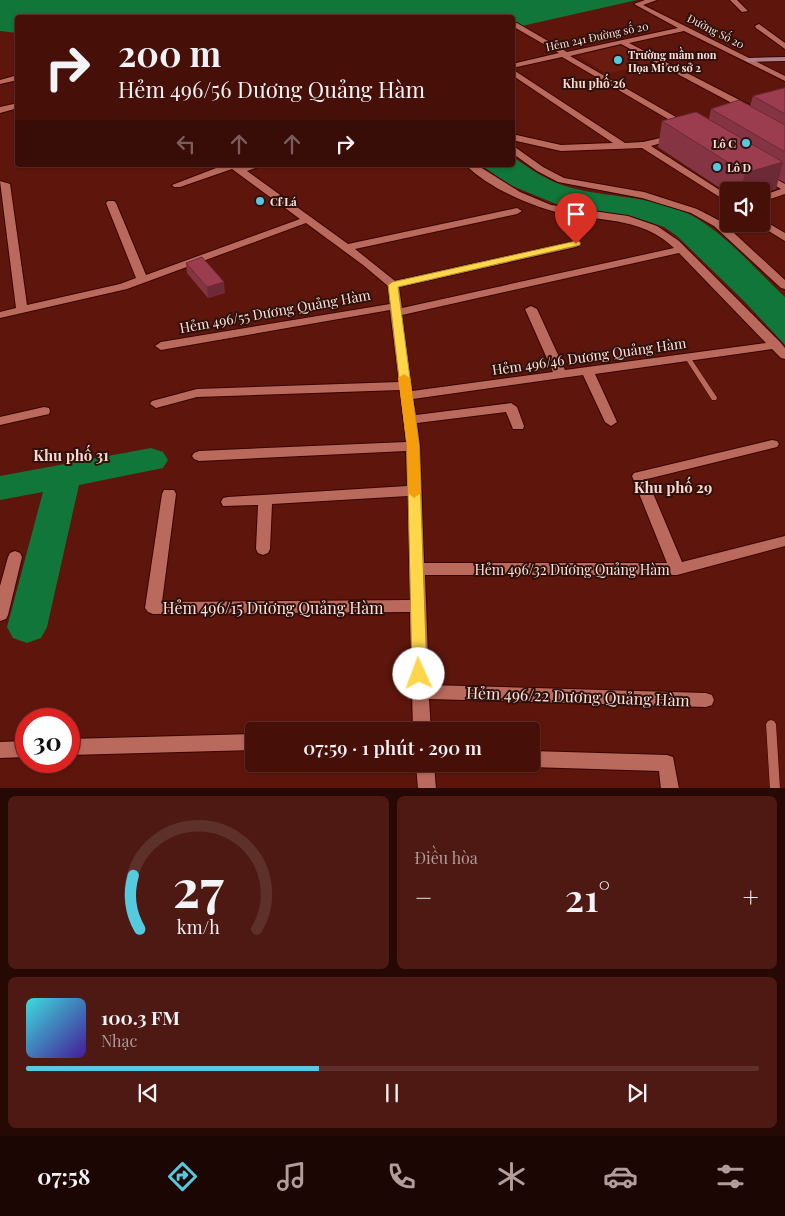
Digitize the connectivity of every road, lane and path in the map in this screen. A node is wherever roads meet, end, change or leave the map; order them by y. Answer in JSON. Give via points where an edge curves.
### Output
{"nodes":[{"id":1,"x":654,"y":0,"type":"edge"},
{"id":2,"x":733,"y":0,"type":"edge"},
{"id":3,"x":744,"y":11,"type":"dead end"},
{"id":4,"x":517,"y":25,"type":"dead end"},
{"id":5,"x":759,"y":26,"type":"dead end"},
{"id":6,"x":686,"y":28,"type":"junction"},
{"id":7,"x":622,"y":42,"type":"junction"},
{"id":8,"x":785,"y":47,"type":"edge"},
{"id":9,"x":564,"y":55,"type":"junction"},
{"id":10,"x":785,"y":59,"type":"edge"},
{"id":11,"x":748,"y":60,"type":"junction"},
{"id":12,"x":515,"y":65,"type":"edge"},
{"id":13,"x":515,"y":73,"type":"edge"},
{"id":14,"x":15,"y":79,"type":"edge"},
{"id":15,"x":785,"y":79,"type":"edge"},
{"id":16,"x":0,"y":82,"type":"edge"},
{"id":17,"x":15,"y":106,"type":"edge"},
{"id":18,"x":0,"y":110,"type":"edge"},
{"id":19,"x":740,"y":117,"type":"edge"},
{"id":20,"x":515,"y":138,"type":"edge"},
{"id":21,"x":644,"y":145,"type":"junction"},
{"id":22,"x":623,"y":146,"type":"junction"},
{"id":23,"x":515,"y":150,"type":"edge"},
{"id":24,"x":236,"y":167,"type":"edge"},
{"id":25,"x":475,"y":167,"type":"edge"},
{"id":26,"x":751,"y":167,"type":"edge"},
{"id":27,"x":2,"y":184,"type":"edge"},
{"id":28,"x":177,"y":186,"type":"dead end"},
{"id":29,"x":785,"y":189,"type":"edge"},
{"id":30,"x":720,"y":194,"type":"edge"},
{"id":31,"x":770,"y":195,"type":"edge"},
{"id":32,"x":111,"y":203,"type":"dead end"},
{"id":33,"x":518,"y":211,"type":"dead end"},
{"id":34,"x":308,"y":219,"type":"junction"},
{"id":35,"x":770,"y":228,"type":"edge"},
{"id":36,"x":5,"y":237,"type":"edge"},
{"id":37,"x":785,"y":238,"type":"edge"},
{"id":38,"x":576,"y":244,"type":"dead end"},
{"id":39,"x":346,"y":248,"type":"junction"},
{"id":40,"x":681,"y":249,"type":"junction"},
{"id":41,"x":142,"y":279,"type":"junction"},
{"id":42,"x":392,"y":285,"type":"junction"},
{"id":43,"x":785,"y":286,"type":"edge"},
{"id":44,"x":531,"y":308,"type":"dead end"},
{"id":45,"x":396,"y":310,"type":"junction"},
{"id":46,"x":22,"y":311,"type":"junction"},
{"id":47,"x":0,"y":315,"type":"edge"},
{"id":48,"x":776,"y":345,"type":"junction"},
{"id":49,"x":161,"y":346,"type":"dead end"},
{"id":50,"x":785,"y":355,"type":"edge"},
{"id":51,"x":688,"y":358,"type":"junction"},
{"id":52,"x":588,"y":372,"type":"junction"},
{"id":53,"x":560,"y":375,"type":"junction"},
{"id":54,"x":406,"y":391,"type":"junction"},
{"id":55,"x":714,"y":398,"type":"dead end"},
{"id":56,"x":156,"y":404,"type":"dead end"},
{"id":57,"x":44,"y":411,"type":"dead end"},
{"id":58,"x":409,"y":420,"type":"junction"},
{"id":59,"x":0,"y":421,"type":"edge"},
{"id":60,"x":611,"y":422,"type":"dead end"},
{"id":61,"x":518,"y":426,"type":"dead end"},
{"id":62,"x":772,"y":444,"type":"dead end"},
{"id":63,"x":413,"y":446,"type":"junction"},
{"id":64,"x":199,"y":456,"type":"dead end"},
{"id":65,"x":414,"y":491,"type":"junction"},
{"id":66,"x":169,"y":494,"type":"dead end"},
{"id":67,"x":265,"y":500,"type":"junction"},
{"id":68,"x":228,"y":502,"type":"dead end"},
{"id":69,"x":785,"y":541,"type":"edge"},
{"id":70,"x":263,"y":549,"type":"dead end"},
{"id":71,"x":15,"y":557,"type":"dead end"},
{"id":72,"x":416,"y":569,"type":"junction"},
{"id":73,"x":677,"y":569,"type":"junction"},
{"id":74,"x":417,"y":606,"type":"junction"},
{"id":75,"x":0,"y":615,"type":"edge"},
{"id":76,"x":420,"y":692,"type":"junction"},
{"id":77,"x":706,"y":700,"type":"dead end"},
{"id":78,"x":422,"y":722,"type":"edge"},
{"id":79,"x":771,"y":724,"type":"dead end"},
{"id":80,"x":245,"y":742,"type":"edge"},
{"id":81,"x":80,"y":747,"type":"edge"},
{"id":82,"x":15,"y":749,"type":"edge"},
{"id":83,"x":0,"y":750,"type":"edge"},
{"id":84,"x":540,"y":759,"type":"edge"},
{"id":85,"x":426,"y":772,"type":"edge"},
{"id":86,"x":427,"y":788,"type":"edge"},
{"id":87,"x":670,"y":788,"type":"edge"},
{"id":88,"x":775,"y":788,"type":"edge"}],
"edges":[{"from":1,"to":6,"type":"street","name":"Đường Số 20","via":[[637,4]]},
{"from":2,"to":3,"type":"street"},
{"from":4,"to":9,"type":"street"},
{"from":5,"to":8,"type":"street"},
{"from":6,"to":7,"type":"street","name":"Hẻm 241 Đường số 20"},
{"from":6,"to":11,"type":"street","name":"Đường Số 20"},
{"from":7,"to":9,"type":"street","name":"Hẻm 241 Đường số 20"},
{"from":7,"to":19,"type":"street","via":[[756,113]]},
{"from":9,"to":12,"type":"street","name":"Hẻm 241 Đường số 20"},
{"from":9,"to":21,"type":"street","via":[[692,131]]},
{"from":10,"to":11,"type":"street"},
{"from":11,"to":15,"type":"street","name":"Đường Số 20"},
{"from":13,"to":22,"type":"street"},
{"from":14,"to":16,"type":"street"},
{"from":17,"to":18,"type":"street"},
{"from":20,"to":22,"type":"street","via":[[560,148]]},
{"from":21,"to":22,"type":"street"},
{"from":21,"to":30,"type":"street"},
{"from":23,"to":43,"type":"street","via":[[561,180],[644,195],[694,211],[718,224]]},
{"from":24,"to":28,"type":"street"},
{"from":24,"to":34,"type":"street"},
{"from":25,"to":40,"type":"street","via":[[514,196],[579,215],[640,222],[657,230]]},
{"from":26,"to":29,"type":"street"},
{"from":27,"to":36,"type":"street"},
{"from":29,"to":31,"type":"street"},
{"from":32,"to":41,"type":"street"},
{"from":33,"to":39,"type":"street"},
{"from":34,"to":39,"type":"street"},
{"from":34,"to":41,"type":"street"},
{"from":35,"to":37,"type":"street"},
{"from":36,"to":46,"type":"street"},
{"from":38,"to":42,"type":"street"},
{"from":39,"to":42,"type":"street"},
{"from":40,"to":45,"type":"street","name":"Hẻm 496/55 Dương Quảng Hàm"},
{"from":40,"to":48,"type":"street"},
{"from":41,"to":46,"type":"street","via":[[123,287]]},
{"from":42,"to":45,"type":"street"},
{"from":44,"to":53,"type":"street"},
{"from":45,"to":49,"type":"street","name":"Hẻm 496/55 Dương Quảng Hàm"},
{"from":45,"to":54,"type":"street"},
{"from":46,"to":47,"type":"street"},
{"from":48,"to":50,"type":"street"},
{"from":48,"to":51,"type":"street","name":"Hẻm 496/46 Dương Quảng Hàm"},
{"from":51,"to":52,"type":"street","name":"Hẻm 496/46 Dương Quảng Hàm"},
{"from":51,"to":55,"type":"lane"},
{"from":52,"to":53,"type":"street","name":"Hẻm 496/46 Dương Quảng Hàm"},
{"from":52,"to":60,"type":"street"},
{"from":53,"to":54,"type":"street","name":"Hẻm 496/46 Dương Quảng Hàm"},
{"from":54,"to":56,"type":"street","name":"Hẻm 496/46 Dương Quảng Hàm","via":[[197,393]]},
{"from":54,"to":58,"type":"street"},
{"from":57,"to":59,"type":"street"},
{"from":58,"to":61,"type":"street","via":[[511,407]]},
{"from":58,"to":63,"type":"street"},
{"from":62,"to":73,"type":"street","via":[[639,476]]},
{"from":63,"to":64,"type":"street"},
{"from":63,"to":65,"type":"street"},
{"from":65,"to":67,"type":"street"},
{"from":65,"to":72,"type":"street"},
{"from":66,"to":74,"type":"street","name":"Hẻm 496/15 Dương Quảng Hàm","via":[[153,608]]},
{"from":67,"to":68,"type":"street"},
{"from":67,"to":70,"type":"street"},
{"from":69,"to":73,"type":"street","name":"Hẻm 496/32 Dương Quảng Hàm"},
{"from":71,"to":75,"type":"street"},
{"from":72,"to":73,"type":"street","name":"Hẻm 496/32 Dương Quảng Hàm"},
{"from":72,"to":74,"type":"street"},
{"from":74,"to":76,"type":"street"},
{"from":76,"to":77,"type":"street","name":"Hẻm 496/22 Dương Quảng Hàm"},
{"from":76,"to":78,"type":"street"},
{"from":79,"to":88,"type":"lane"},
{"from":80,"to":81,"type":"street"},
{"from":82,"to":83,"type":"street"},
{"from":84,"to":87,"type":"street","via":[[666,763]]},
{"from":85,"to":86,"type":"street"}]}
